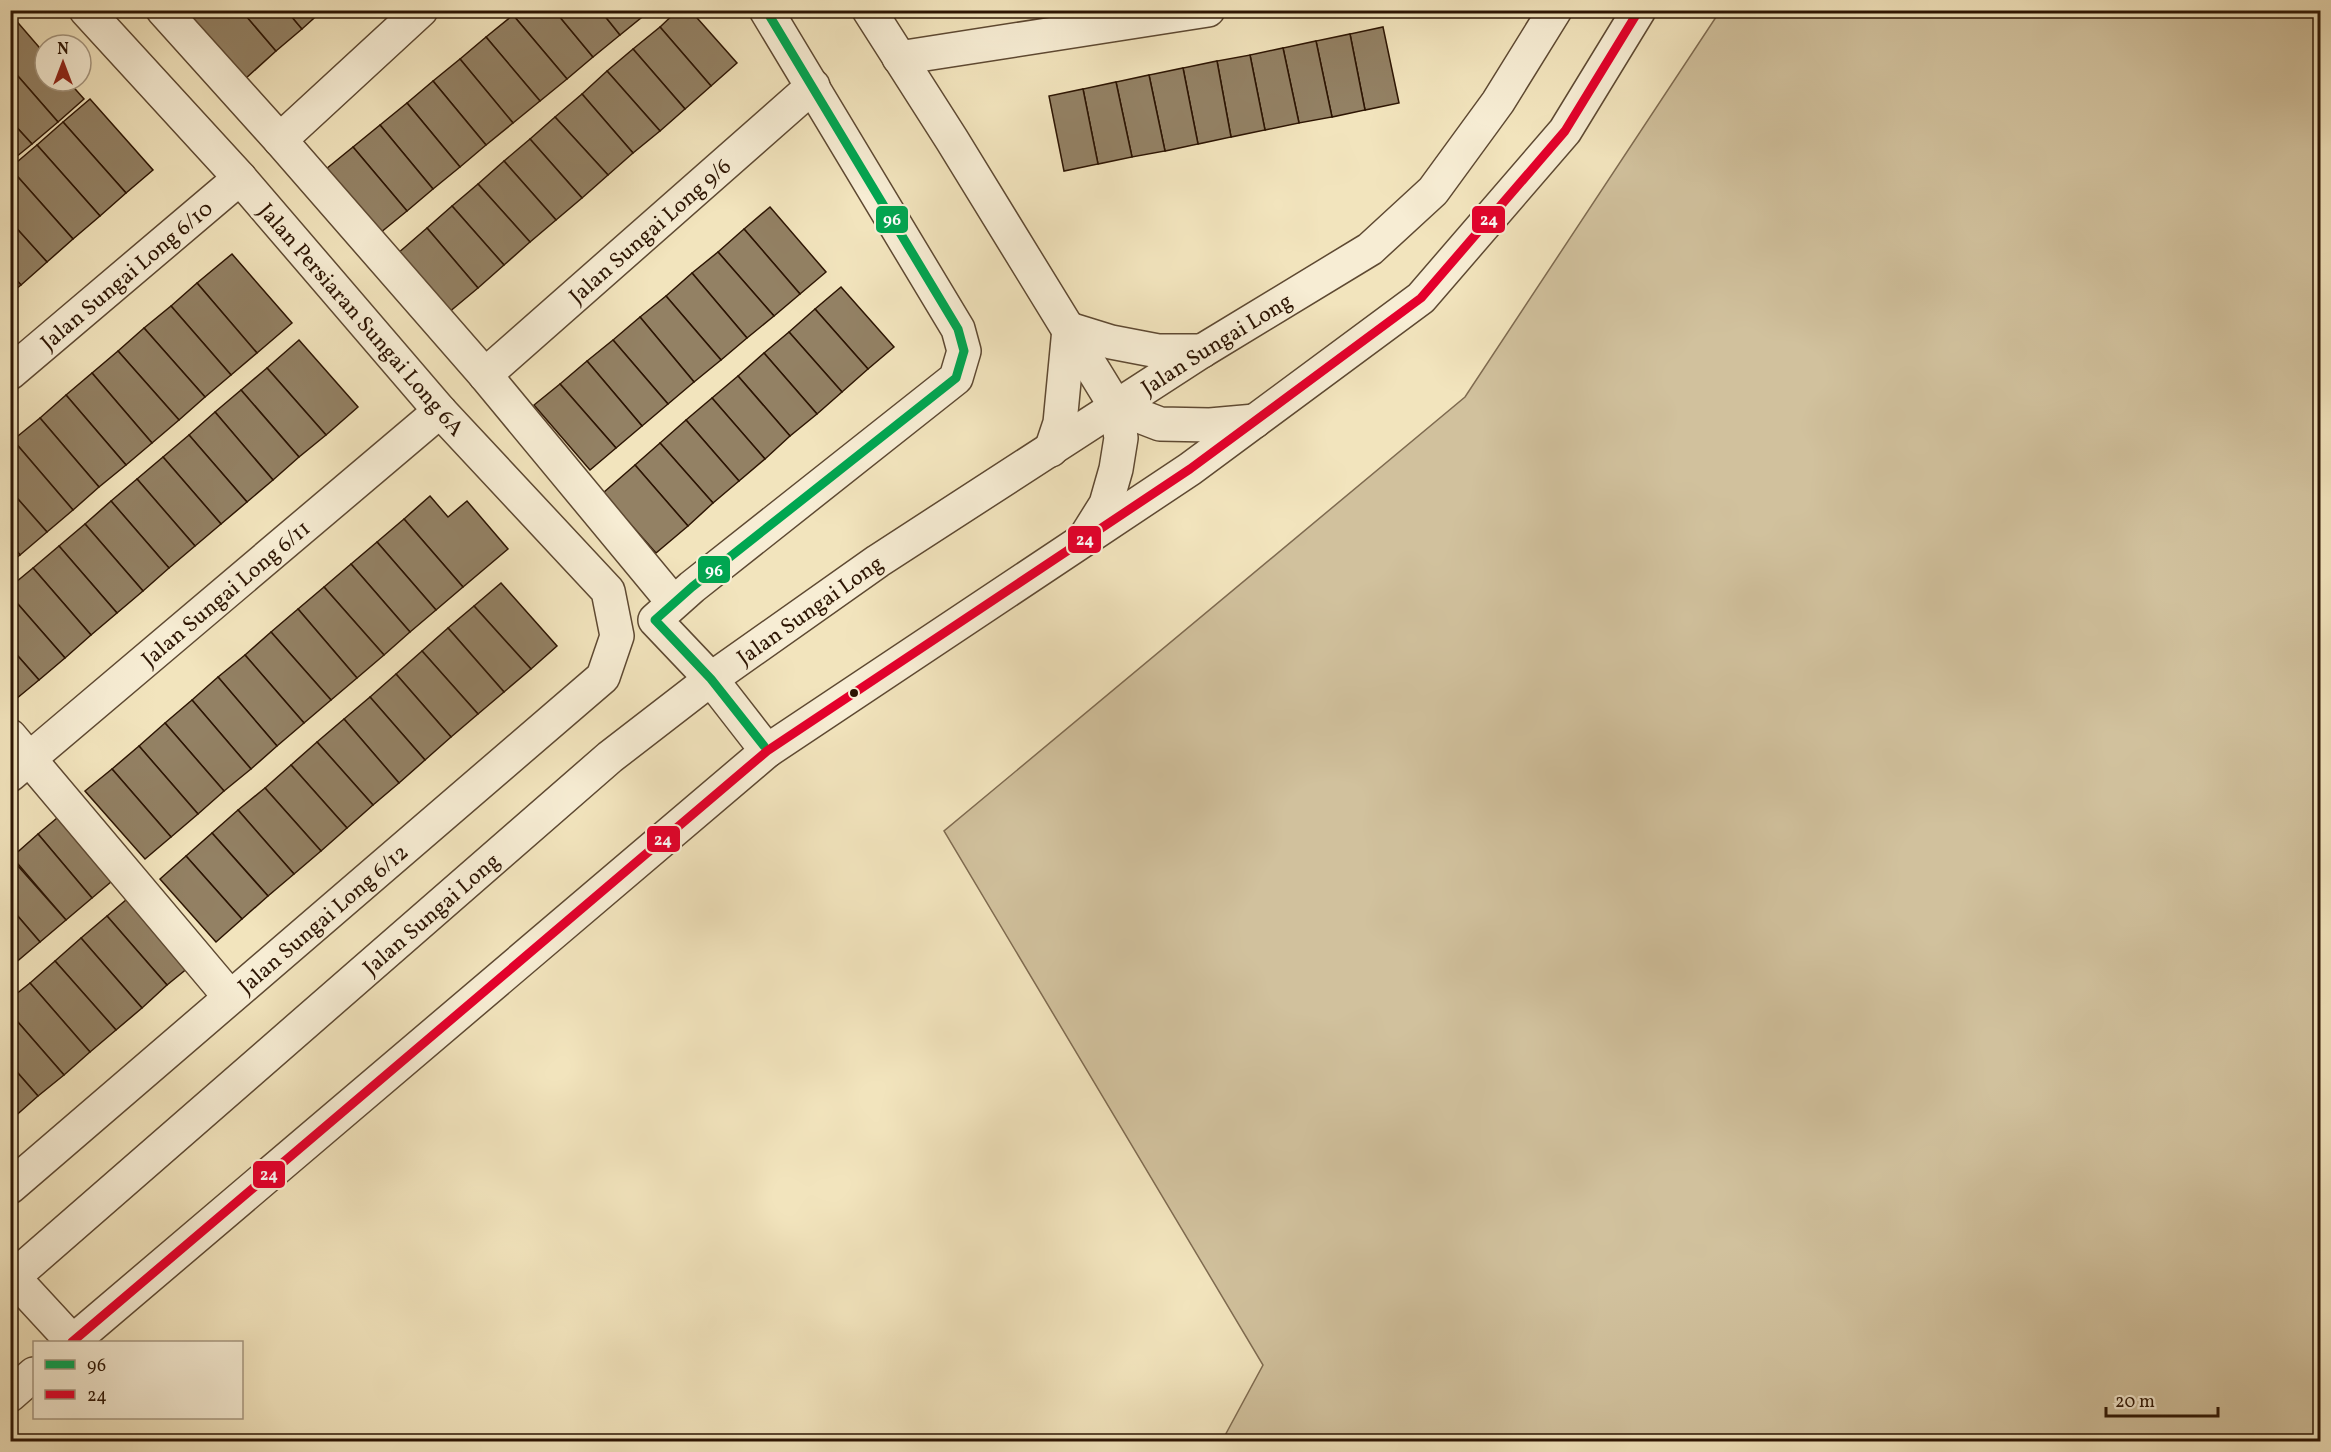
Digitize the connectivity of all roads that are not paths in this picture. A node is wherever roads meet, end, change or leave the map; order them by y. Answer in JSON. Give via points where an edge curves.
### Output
{"nodes":[{"id":1,"x":86,"y":10,"type":"edge"},
{"id":2,"x":163,"y":10,"type":"edge"},
{"id":3,"x":421,"y":10,"type":"edge"},
{"id":4,"x":766,"y":10,"type":"edge"},
{"id":5,"x":869,"y":10,"type":"edge"},
{"id":6,"x":1208,"y":10,"type":"edge"},
{"id":7,"x":1555,"y":10,"type":"edge"},
{"id":8,"x":1639,"y":10,"type":"edge"},
{"id":9,"x":899,"y":58,"type":"junction"},
{"id":10,"x":813,"y":86,"type":"junction"},
{"id":11,"x":280,"y":140,"type":"junction"},
{"id":12,"x":240,"y":178,"type":"junction"},
{"id":13,"x":1070,"y":329,"type":"junction"},
{"id":14,"x":1202,"y":351,"type":"junction"},
{"id":15,"x":10,"y":373,"type":"edge"},
{"id":16,"x":485,"y":375,"type":"junction"},
{"id":17,"x":1116,"y":407,"type":"junction"},
{"id":18,"x":440,"y":411,"type":"junction"},
{"id":19,"x":1254,"y":422,"type":"junction"},
{"id":20,"x":1051,"y":450,"type":"junction"},
{"id":21,"x":1083,"y":542,"type":"junction"},
{"id":22,"x":673,"y":602,"type":"junction"},
{"id":23,"x":616,"y":636,"type":"joint"},
{"id":24,"x":711,"y":679,"type":"junction"},
{"id":25,"x":767,"y":751,"type":"junction"},
{"id":26,"x":17,"y":757,"type":"edge"},
{"id":27,"x":230,"y":997,"type":"junction"},
{"id":28,"x":10,"y":1187,"type":"edge"},
{"id":29,"x":12,"y":1279,"type":"edge"},
{"id":30,"x":71,"y":1341,"type":"edge"},
{"id":31,"x":73,"y":1341,"type":"edge"},
{"id":32,"x":33,"y":1375,"type":"edge"},
{"id":33,"x":10,"y":1395,"type":"edge"}],
"edges":[{"from":1,"to":12,"type":"street","name":"Jalan Persiaran Sungai Long 6A"},
{"from":2,"to":11,"type":"street"},
{"from":3,"to":11,"type":"street"},
{"from":4,"to":10,"type":"street"},
{"from":5,"to":9,"type":"street"},
{"from":6,"to":9,"type":"street"},
{"from":7,"to":14,"type":"street","name":"Jalan Sungai Long","via":[[1498,102],[1433,191],[1370,249]]},
{"from":8,"to":19,"type":"street","via":[[1565,131],[1422,298]]},
{"from":9,"to":13,"type":"street"},
{"from":10,"to":16,"type":"street","name":"Jalan Sungai Long 9/6"},
{"from":10,"to":22,"type":"street","via":[[958,329],[964,351],[956,378]]},
{"from":11,"to":16,"type":"street"},
{"from":12,"to":15,"type":"street","name":"Jalan Sungai Long 6/10"},
{"from":12,"to":18,"type":"street","name":"Jalan Persiaran Sungai Long 6A"},
{"from":13,"to":14,"type":"street","via":[[1158,351]]},
{"from":13,"to":17,"type":"street"},
{"from":13,"to":20,"type":"street","via":[[1061,413]]},
{"from":14,"to":17,"type":"street","name":"Jalan Sungai Long"},
{"from":16,"to":22,"type":"street"},
{"from":17,"to":19,"type":"street","via":[[1160,424]]},
{"from":17,"to":20,"type":"street","name":"Jalan Sungai Long"},
{"from":17,"to":21,"type":"street","via":[[1120,438],[1116,469],[1106,504]]},
{"from":18,"to":23,"type":"street","name":"Jalan Persiaran Sungai Long 6A","via":[[608,591]]},
{"from":18,"to":26,"type":"street","name":"Jalan Sungai Long 6/11"},
{"from":19,"to":21,"type":"street"},
{"from":20,"to":24,"type":"street","name":"Jalan Sungai Long","via":[[878,561]]},
{"from":21,"to":25,"type":"street"},
{"from":22,"to":24,"type":"street","via":[[655,620]]},
{"from":23,"to":27,"type":"street","name":"Jalan Sungai Long 6/12","via":[[603,677]]},
{"from":24,"to":25,"type":"street"},
{"from":24,"to":29,"type":"street","name":"Jalan Sungai Long","via":[[610,757]]},
{"from":25,"to":31,"type":"street"},
{"from":26,"to":27,"type":"street"},
{"from":27,"to":28,"type":"street","name":"Jalan Sungai Long 6/12"},
{"from":29,"to":30,"type":"street"},
{"from":32,"to":33,"type":"street"}]}
